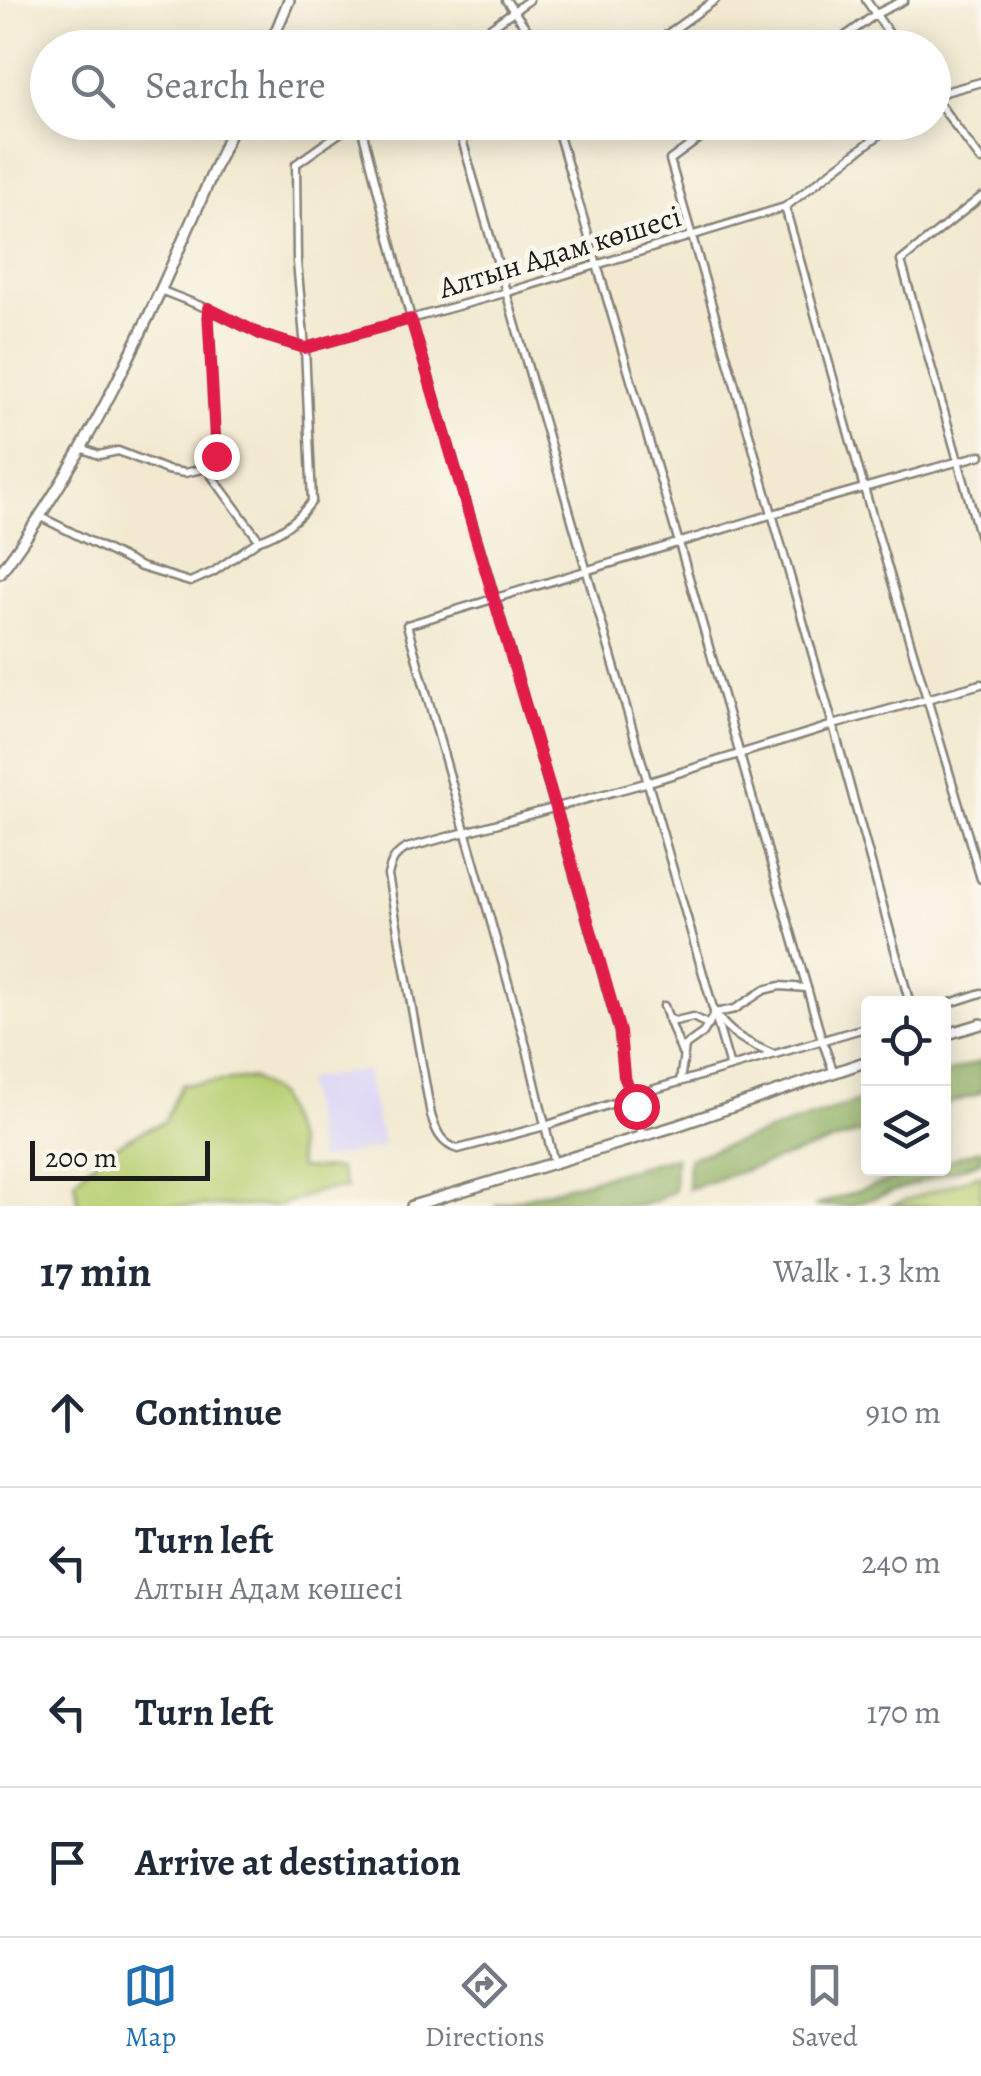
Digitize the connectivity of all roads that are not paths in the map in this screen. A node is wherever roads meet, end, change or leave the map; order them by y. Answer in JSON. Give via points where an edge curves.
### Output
{"nodes":[{"id":1,"x":289,"y":0,"type":"edge"},
{"id":2,"x":506,"y":0,"type":"edge"},
{"id":3,"x":529,"y":0,"type":"edge"},
{"id":4,"x":716,"y":0,"type":"edge"},
{"id":5,"x":866,"y":0,"type":"edge"},
{"id":6,"x":904,"y":0,"type":"edge"},
{"id":7,"x":514,"y":11,"type":"junction"},
{"id":8,"x":876,"y":14,"type":"junction"},
{"id":9,"x":276,"y":30,"type":"edge"},
{"id":10,"x":487,"y":30,"type":"edge"},
{"id":11,"x":527,"y":30,"type":"edge"},
{"id":12,"x":674,"y":30,"type":"edge"},
{"id":13,"x":853,"y":30,"type":"edge"},
{"id":14,"x":887,"y":30,"type":"edge"},
{"id":15,"x":981,"y":82,"type":"edge"},
{"id":16,"x":951,"y":91,"type":"edge"},
{"id":17,"x":951,"y":119,"type":"edge"},
{"id":18,"x":227,"y":140,"type":"edge"},
{"id":19,"x":331,"y":140,"type":"edge"},
{"id":20,"x":362,"y":140,"type":"edge"},
{"id":21,"x":462,"y":140,"type":"edge"},
{"id":22,"x":560,"y":140,"type":"edge"},
{"id":23,"x":697,"y":140,"type":"edge"},
{"id":24,"x":872,"y":140,"type":"edge"},
{"id":25,"x":981,"y":160,"type":"edge"},
{"id":26,"x":981,"y":197,"type":"edge"},
{"id":27,"x":785,"y":207,"type":"junction"},
{"id":28,"x":691,"y":236,"type":"junction"},
{"id":29,"x":596,"y":265,"type":"junction"},
{"id":30,"x":160,"y":290,"type":"junction"},
{"id":31,"x":508,"y":292,"type":"junction"},
{"id":32,"x":208,"y":308,"type":"junction"},
{"id":33,"x":411,"y":319,"type":"junction"},
{"id":34,"x":305,"y":348,"type":"junction"},
{"id":35,"x":80,"y":448,"type":"junction"},
{"id":36,"x":981,"y":455,"type":"edge"},
{"id":37,"x":958,"y":462,"type":"junction"},
{"id":38,"x":206,"y":468,"type":"junction"},
{"id":39,"x":864,"y":488,"type":"junction"},
{"id":40,"x":772,"y":515,"type":"junction"},
{"id":41,"x":39,"y":516,"type":"junction"},
{"id":42,"x":259,"y":540,"type":"junction"},
{"id":43,"x":981,"y":541,"type":"edge"},
{"id":44,"x":679,"y":543,"type":"junction"},
{"id":45,"x":588,"y":570,"type":"junction"},
{"id":46,"x":0,"y":573,"type":"edge"},
{"id":47,"x":496,"y":598,"type":"junction"},
{"id":48,"x":981,"y":684,"type":"edge"},
{"id":49,"x":927,"y":700,"type":"junction"},
{"id":50,"x":833,"y":725,"type":"junction"},
{"id":51,"x":741,"y":754,"type":"junction"},
{"id":52,"x":649,"y":782,"type":"junction"},
{"id":53,"x":556,"y":808,"type":"junction"},
{"id":54,"x":464,"y":831,"type":"junction"},
{"id":55,"x":981,"y":878,"type":"edge"},
{"id":56,"x":807,"y":988,"type":"junction"},
{"id":57,"x":981,"y":994,"type":"edge"},
{"id":58,"x":908,"y":996,"type":"edge"},
{"id":59,"x":951,"y":1003,"type":"edge"},
{"id":60,"x":664,"y":1006,"type":"dead end"},
{"id":61,"x":715,"y":1013,"type":"junction"},
{"id":62,"x":668,"y":1018,"type":"junction"},
{"id":63,"x":981,"y":1024,"type":"edge"},
{"id":64,"x":709,"y":1026,"type":"junction"},
{"id":65,"x":861,"y":1029,"type":"edge"},
{"id":66,"x":951,"y":1033,"type":"edge"},
{"id":67,"x":822,"y":1040,"type":"junction"},
{"id":68,"x":682,"y":1054,"type":"junction"},
{"id":69,"x":772,"y":1054,"type":"junction"},
{"id":70,"x":861,"y":1063,"type":"edge"},
{"id":71,"x":730,"y":1068,"type":"junction"},
{"id":72,"x":834,"y":1073,"type":"junction"},
{"id":73,"x":680,"y":1082,"type":"junction"},
{"id":74,"x":633,"y":1098,"type":"junction"},
{"id":75,"x":546,"y":1126,"type":"junction"},
{"id":76,"x":642,"y":1137,"type":"junction"},
{"id":77,"x":554,"y":1164,"type":"junction"},
{"id":78,"x":412,"y":1206,"type":"edge"}],
"edges":[{"from":1,"to":9,"type":"main road"},
{"from":2,"to":7,"type":"street"},
{"from":3,"to":7,"type":"street"},
{"from":4,"to":12,"type":"street"},
{"from":5,"to":8,"type":"street"},
{"from":6,"to":8,"type":"street"},
{"from":7,"to":10,"type":"street"},
{"from":7,"to":11,"type":"street"},
{"from":8,"to":13,"type":"street"},
{"from":8,"to":14,"type":"street"},
{"from":15,"to":16,"type":"street"},
{"from":17,"to":25,"type":"street"},
{"from":18,"to":30,"type":"main road"},
{"from":19,"to":34,"type":"street","via":[[296,164]]},
{"from":20,"to":33,"type":"street"},
{"from":21,"to":31,"type":"street"},
{"from":22,"to":29,"type":"street"},
{"from":23,"to":28,"type":"street","via":[[670,160]]},
{"from":24,"to":27,"type":"street","name":"Алтын Адам көшесі"},
{"from":26,"to":37,"type":"street","via":[[902,261]]},
{"from":27,"to":28,"type":"street","name":"Алтын Адам көшесі"},
{"from":27,"to":39,"type":"street"},
{"from":28,"to":29,"type":"street","name":"Алтын Адам көшесі"},
{"from":28,"to":40,"type":"street"},
{"from":29,"to":31,"type":"street","name":"Алтын Адам көшесі"},
{"from":29,"to":44,"type":"street"},
{"from":30,"to":32,"type":"street"},
{"from":30,"to":35,"type":"main road"},
{"from":31,"to":33,"type":"street","name":"Алтын Адам көшесі"},
{"from":31,"to":45,"type":"street"},
{"from":32,"to":34,"type":"street"},
{"from":32,"to":38,"type":"street","via":[[216,456]]},
{"from":33,"to":34,"type":"street","name":"Алтын Адам көшесі"},
{"from":33,"to":47,"type":"street"},
{"from":34,"to":42,"type":"street","via":[[312,501],[273,536]]},
{"from":35,"to":38,"type":"street","via":[[99,455],[118,451],[167,470]]},
{"from":35,"to":41,"type":"main road"},
{"from":36,"to":37,"type":"street"},
{"from":37,"to":39,"type":"street"},
{"from":37,"to":43,"type":"street"},
{"from":38,"to":42,"type":"street"},
{"from":39,"to":40,"type":"street"},
{"from":39,"to":49,"type":"street"},
{"from":40,"to":44,"type":"street"},
{"from":40,"to":50,"type":"street"},
{"from":41,"to":42,"type":"street","via":[[141,567],[190,582]]},
{"from":41,"to":46,"type":"main road"},
{"from":44,"to":45,"type":"street"},
{"from":44,"to":51,"type":"street"},
{"from":45,"to":47,"type":"street"},
{"from":45,"to":52,"type":"street"},
{"from":47,"to":53,"type":"street"},
{"from":47,"to":54,"type":"street","via":[[407,625]]},
{"from":48,"to":49,"type":"street"},
{"from":49,"to":50,"type":"street"},
{"from":49,"to":55,"type":"street"},
{"from":50,"to":51,"type":"street"},
{"from":50,"to":58,"type":"street"},
{"from":51,"to":52,"type":"street"},
{"from":51,"to":56,"type":"street"},
{"from":52,"to":53,"type":"street"},
{"from":52,"to":61,"type":"street"},
{"from":53,"to":54,"type":"street"},
{"from":53,"to":74,"type":"street"},
{"from":54,"to":75,"type":"street"},
{"from":54,"to":75,"type":"street","via":[[399,852],[388,876],[430,1115],[443,1140],[458,1149]]},
{"from":56,"to":61,"type":"street","via":[[764,990]]},
{"from":56,"to":67,"type":"street"},
{"from":57,"to":59,"type":"street"},
{"from":60,"to":62,"type":"street"},
{"from":61,"to":64,"type":"street"},
{"from":61,"to":69,"type":"street","via":[[738,1038]]},
{"from":61,"to":71,"type":"street"},
{"from":62,"to":64,"type":"street","via":[[693,1017]]},
{"from":62,"to":68,"type":"street"},
{"from":63,"to":66,"type":"main road"},
{"from":64,"to":68,"type":"street"},
{"from":65,"to":67,"type":"street"},
{"from":67,"to":69,"type":"street"},
{"from":67,"to":72,"type":"street"},
{"from":68,"to":73,"type":"street"},
{"from":69,"to":71,"type":"street"},
{"from":70,"to":72,"type":"main road"},
{"from":71,"to":73,"type":"street"},
{"from":72,"to":76,"type":"main road"},
{"from":73,"to":74,"type":"street"},
{"from":74,"to":75,"type":"street"},
{"from":74,"to":76,"type":"street"},
{"from":75,"to":77,"type":"street"},
{"from":76,"to":77,"type":"main road"},
{"from":77,"to":78,"type":"main road"}]}
